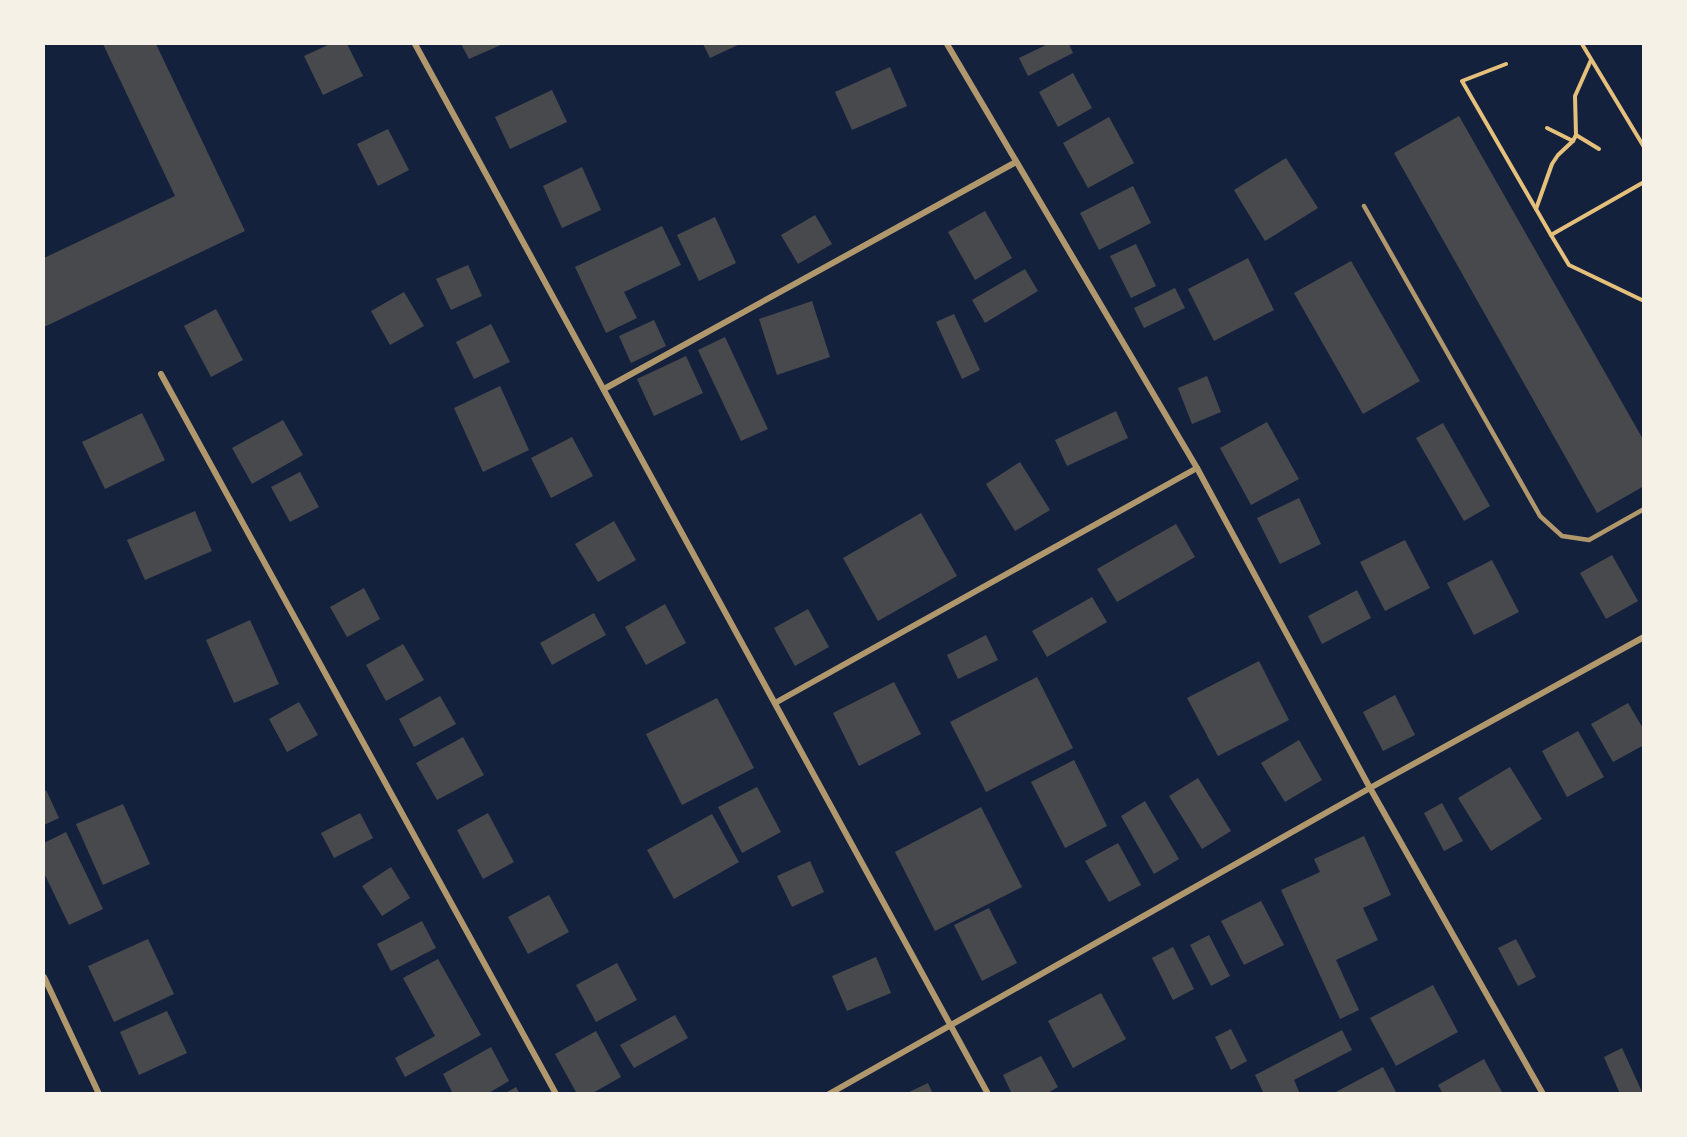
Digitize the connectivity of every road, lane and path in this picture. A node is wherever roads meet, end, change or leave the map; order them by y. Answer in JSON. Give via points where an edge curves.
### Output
{"nodes":[{"id":1,"x":416,"y":44,"type":"edge"},
{"id":2,"x":947,"y":44,"type":"edge"},
{"id":3,"x":1582,"y":44,"type":"edge"},
{"id":4,"x":1592,"y":60,"type":"junction"},
{"id":5,"x":1506,"y":64,"type":"dead end"},
{"id":6,"x":1547,"y":128,"type":"dead end"},
{"id":7,"x":1576,"y":135,"type":"junction"},
{"id":8,"x":1573,"y":141,"type":"junction"},
{"id":9,"x":1644,"y":147,"type":"edge"},
{"id":10,"x":1599,"y":149,"type":"dead end"},
{"id":11,"x":1017,"y":162,"type":"junction"},
{"id":12,"x":1644,"y":182,"type":"edge"},
{"id":13,"x":1364,"y":206,"type":"dead end"},
{"id":14,"x":1536,"y":209,"type":"junction"},
{"id":15,"x":1551,"y":235,"type":"junction"},
{"id":16,"x":1644,"y":301,"type":"edge"},
{"id":17,"x":161,"y":374,"type":"dead end"},
{"id":18,"x":604,"y":389,"type":"junction"},
{"id":19,"x":1197,"y":468,"type":"junction"},
{"id":20,"x":1644,"y":509,"type":"edge"},
{"id":21,"x":1644,"y":637,"type":"edge"},
{"id":22,"x":775,"y":703,"type":"junction"},
{"id":23,"x":1370,"y":788,"type":"junction"},
{"id":24,"x":44,"y":977,"type":"edge"},
{"id":25,"x":951,"y":1025,"type":"junction"},
{"id":26,"x":99,"y":1094,"type":"edge"},
{"id":27,"x":556,"y":1094,"type":"edge"},
{"id":28,"x":829,"y":1094,"type":"edge"},
{"id":29,"x":988,"y":1094,"type":"edge"},
{"id":30,"x":1544,"y":1094,"type":"edge"}],
"edges":[{"from":1,"to":18,"type":"street"},
{"from":2,"to":11,"type":"street"},
{"from":3,"to":4,"type":"path"},
{"from":4,"to":7,"type":"path","via":[[1575,96]]},
{"from":4,"to":9,"type":"path"},
{"from":5,"to":14,"type":"path","via":[[1462,81]]},
{"from":6,"to":8,"type":"path"},
{"from":7,"to":8,"type":"path"},
{"from":7,"to":10,"type":"path"},
{"from":8,"to":14,"type":"path","via":[[1552,164]]},
{"from":11,"to":18,"type":"street"},
{"from":11,"to":19,"type":"street"},
{"from":12,"to":15,"type":"path"},
{"from":13,"to":20,"type":"lane","via":[[1540,516],[1562,536],[1589,540]]},
{"from":14,"to":15,"type":"path"},
{"from":15,"to":16,"type":"path","via":[[1569,265]]},
{"from":17,"to":27,"type":"street"},
{"from":18,"to":22,"type":"street"},
{"from":19,"to":22,"type":"street"},
{"from":19,"to":23,"type":"street"},
{"from":21,"to":23,"type":"street"},
{"from":22,"to":25,"type":"street"},
{"from":23,"to":25,"type":"street"},
{"from":23,"to":30,"type":"street"},
{"from":24,"to":26,"type":"street"},
{"from":25,"to":28,"type":"street"},
{"from":25,"to":29,"type":"street"}]}
